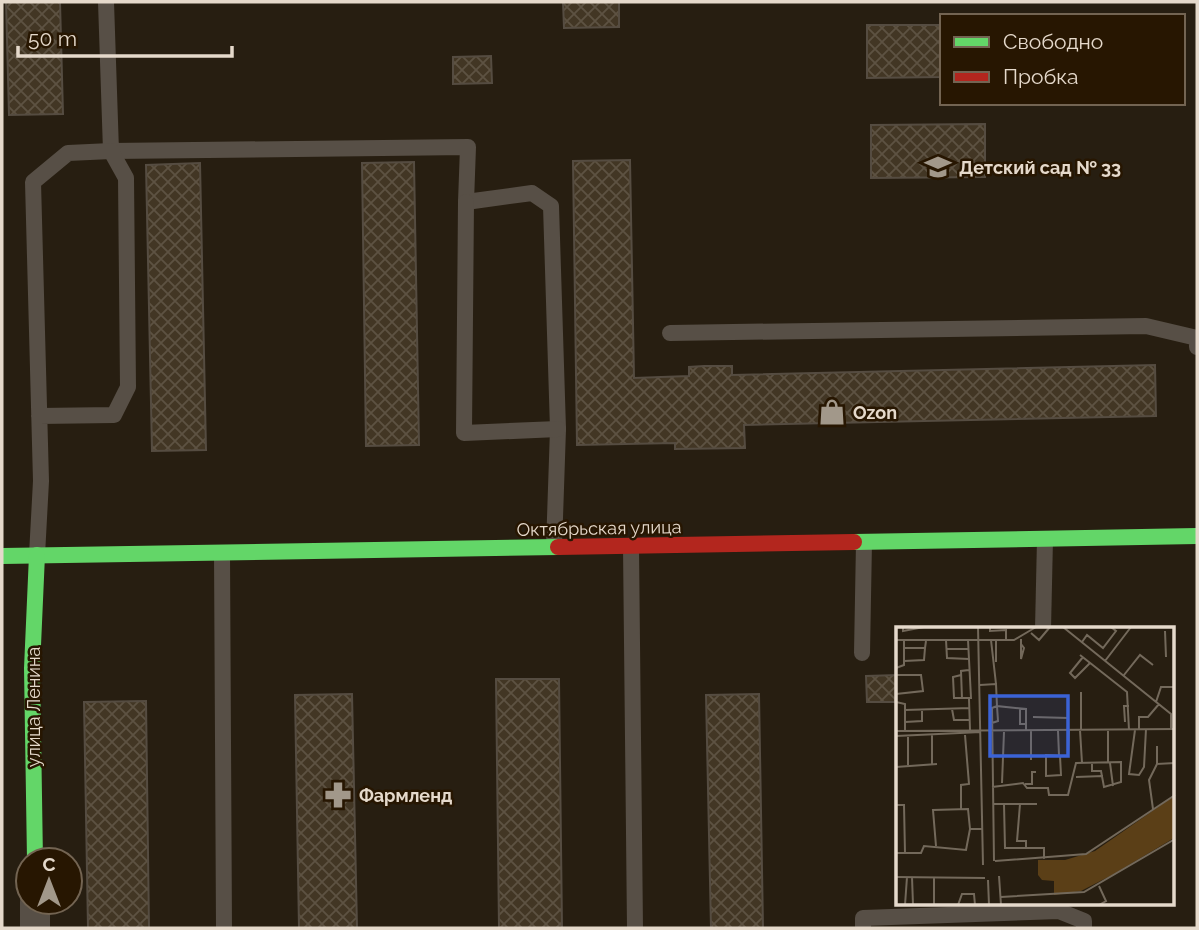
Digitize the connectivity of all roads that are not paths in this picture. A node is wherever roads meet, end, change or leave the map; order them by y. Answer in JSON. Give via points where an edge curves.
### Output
{"nodes":[{"id":1,"x":106,"y":2,"type":"edge"},
{"id":2,"x":111,"y":151,"type":"junction"},
{"id":3,"x":466,"y":202,"type":"junction"},
{"id":4,"x":670,"y":333,"type":"dead end"},
{"id":5,"x":1197,"y":347,"type":"edge"},
{"id":6,"x":39,"y":416,"type":"junction"},
{"id":7,"x":558,"y":429,"type":"junction"},
{"id":8,"x":1197,"y":536,"type":"edge"},
{"id":9,"x":1045,"y":539,"type":"junction"},
{"id":10,"x":863,"y":542,"type":"junction"},
{"id":11,"x":631,"y":547,"type":"junction"},
{"id":12,"x":554,"y":548,"type":"junction"},
{"id":13,"x":222,"y":553,"type":"junction"},
{"id":14,"x":37,"y":555,"type":"junction"},
{"id":15,"x":2,"y":556,"type":"edge"},
{"id":16,"x":1043,"y":627,"type":"edge"},
{"id":17,"x":862,"y":653,"type":"dead end"},
{"id":18,"x":34,"y":846,"type":"edge"},
{"id":19,"x":1058,"y":907,"type":"edge"},
{"id":20,"x":223,"y":928,"type":"edge"},
{"id":21,"x":635,"y":928,"type":"edge"},
{"id":22,"x":863,"y":928,"type":"edge"},
{"id":23,"x":1084,"y":928,"type":"edge"}],
"edges":[{"from":1,"to":2,"type":"lane"},
{"from":2,"to":3,"type":"lane","via":[[468,147]]},
{"from":2,"to":6,"type":"lane","via":[[68,153],[33,182]]},
{"from":2,"to":6,"type":"lane","via":[[126,178],[128,387],[114,415]]},
{"from":3,"to":7,"type":"lane","via":[[532,193],[551,206]]},
{"from":3,"to":7,"type":"lane","via":[[464,433]]},
{"from":4,"to":5,"type":"lane","via":[[1146,326],[1197,338]]},
{"from":6,"to":14,"type":"lane"},
{"from":7,"to":12,"type":"lane"},
{"from":8,"to":9,"type":"street","name":"Октябрьская улица"},
{"from":9,"to":10,"type":"street","name":"Октябрьская улица"},
{"from":9,"to":16,"type":"lane"},
{"from":10,"to":11,"type":"street","name":"Октябрьская улица"},
{"from":10,"to":17,"type":"lane"},
{"from":11,"to":12,"type":"street","name":"Октябрьская улица"},
{"from":11,"to":21,"type":"lane"},
{"from":12,"to":13,"type":"street","name":"Октябрьская улица"},
{"from":13,"to":14,"type":"street","name":"Октябрьская улица"},
{"from":13,"to":20,"type":"lane"},
{"from":14,"to":15,"type":"street","name":"Октябрьская улица"},
{"from":14,"to":18,"type":"street","name":"улица Ленина","via":[[32,668]]},
{"from":19,"to":22,"type":"lane","via":[[863,918]]},
{"from":19,"to":23,"type":"lane","via":[[1084,921]]}]}
